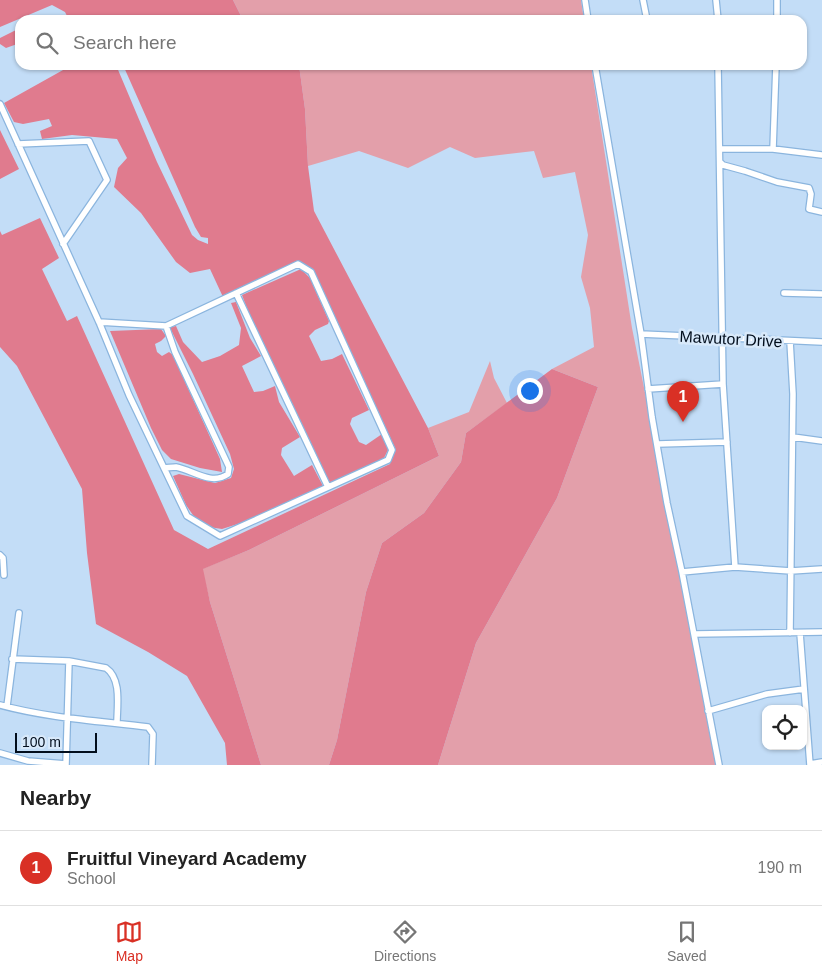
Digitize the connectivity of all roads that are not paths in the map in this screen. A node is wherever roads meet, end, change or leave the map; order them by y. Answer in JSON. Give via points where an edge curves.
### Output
{"nodes":[{"id":1,"x":585,"y":0,"type":"edge"},
{"id":2,"x":644,"y":0,"type":"edge"},
{"id":3,"x":716,"y":0,"type":"edge"},
{"id":4,"x":777,"y":0,"type":"edge"},
{"id":5,"x":587,"y":15,"type":"edge"},
{"id":6,"x":646,"y":15,"type":"edge"},
{"id":7,"x":718,"y":15,"type":"edge"},
{"id":8,"x":777,"y":15,"type":"edge"},
{"id":9,"x":597,"y":70,"type":"edge"},
{"id":10,"x":718,"y":70,"type":"edge"},
{"id":11,"x":776,"y":70,"type":"edge"},
{"id":12,"x":0,"y":104,"type":"edge"},
{"id":13,"x":18,"y":144,"type":"junction"},
{"id":14,"x":720,"y":149,"type":"junction"},
{"id":15,"x":773,"y":149,"type":"junction"},
{"id":16,"x":822,"y":155,"type":"edge"},
{"id":17,"x":721,"y":163,"type":"junction"},
{"id":18,"x":822,"y":212,"type":"edge"},
{"id":19,"x":63,"y":244,"type":"junction"},
{"id":20,"x":236,"y":293,"type":"junction"},
{"id":21,"x":784,"y":293,"type":"dead end"},
{"id":22,"x":822,"y":294,"type":"edge"},
{"id":23,"x":99,"y":322,"type":"junction"},
{"id":24,"x":166,"y":326,"type":"junction"},
{"id":25,"x":641,"y":334,"type":"junction"},
{"id":26,"x":723,"y":338,"type":"junction"},
{"id":27,"x":790,"y":341,"type":"junction"},
{"id":28,"x":822,"y":342,"type":"edge"},
{"id":29,"x":723,"y":384,"type":"junction"},
{"id":30,"x":648,"y":389,"type":"junction"},
{"id":31,"x":793,"y":437,"type":"junction"},
{"id":32,"x":822,"y":441,"type":"edge"},
{"id":33,"x":727,"y":442,"type":"junction"},
{"id":34,"x":658,"y":444,"type":"junction"},
{"id":35,"x":164,"y":468,"type":"junction"},
{"id":36,"x":328,"y":487,"type":"junction"},
{"id":37,"x":0,"y":555,"type":"edge"},
{"id":38,"x":735,"y":568,"type":"junction"},
{"id":39,"x":822,"y":569,"type":"edge"},
{"id":40,"x":791,"y":571,"type":"junction"},
{"id":41,"x":682,"y":572,"type":"junction"},
{"id":42,"x":4,"y":575,"type":"dead end"},
{"id":43,"x":19,"y":613,"type":"dead end"},
{"id":44,"x":822,"y":632,"type":"edge"},
{"id":45,"x":790,"y":633,"type":"junction"},
{"id":46,"x":800,"y":633,"type":"junction"},
{"id":47,"x":694,"y":634,"type":"junction"},
{"id":48,"x":12,"y":659,"type":"junction"},
{"id":49,"x":69,"y":661,"type":"junction"},
{"id":50,"x":804,"y":689,"type":"junction"},
{"id":51,"x":0,"y":704,"type":"edge"},
{"id":52,"x":7,"y":706,"type":"junction"},
{"id":53,"x":708,"y":711,"type":"junction"},
{"id":54,"x":68,"y":717,"type":"junction"},
{"id":55,"x":117,"y":723,"type":"junction"},
{"id":56,"x":0,"y":754,"type":"edge"},
{"id":57,"x":822,"y":762,"type":"edge"},
{"id":58,"x":66,"y":764,"type":"edge"},
{"id":59,"x":152,"y":765,"type":"edge"},
{"id":60,"x":719,"y":765,"type":"edge"},
{"id":61,"x":810,"y":765,"type":"edge"}],
"edges":[{"from":1,"to":5,"type":"street"},
{"from":2,"to":6,"type":"street"},
{"from":3,"to":7,"type":"street"},
{"from":4,"to":8,"type":"street"},
{"from":9,"to":25,"type":"street"},
{"from":10,"to":14,"type":"street"},
{"from":11,"to":15,"type":"street"},
{"from":12,"to":13,"type":"street"},
{"from":13,"to":19,"type":"street"},
{"from":13,"to":19,"type":"street","via":[[89,141],[107,180]]},
{"from":14,"to":15,"type":"street"},
{"from":14,"to":17,"type":"street"},
{"from":15,"to":16,"type":"street"},
{"from":17,"to":18,"type":"street","via":[[777,182],[809,188],[809,209]]},
{"from":17,"to":26,"type":"street"},
{"from":19,"to":23,"type":"street"},
{"from":20,"to":24,"type":"street"},
{"from":20,"to":36,"type":"street"},
{"from":20,"to":36,"type":"street","via":[[298,264],[311,272],[392,450],[388,460]]},
{"from":21,"to":22,"type":"street"},
{"from":23,"to":24,"type":"street"},
{"from":23,"to":35,"type":"street","via":[[129,396]]},
{"from":24,"to":35,"type":"street","via":[[229,467],[228,474],[215,479],[175,467]]},
{"from":25,"to":26,"type":"street","name":"Mawutor Drive"},
{"from":25,"to":30,"type":"street"},
{"from":26,"to":27,"type":"street","name":"Mawutor Drive"},
{"from":26,"to":29,"type":"street"},
{"from":27,"to":28,"type":"street","name":"Mawutor Drive"},
{"from":27,"to":31,"type":"street"},
{"from":29,"to":30,"type":"street"},
{"from":29,"to":33,"type":"street"},
{"from":30,"to":34,"type":"street"},
{"from":31,"to":32,"type":"street"},
{"from":31,"to":40,"type":"street"},
{"from":33,"to":34,"type":"street"},
{"from":33,"to":38,"type":"street"},
{"from":34,"to":41,"type":"street"},
{"from":35,"to":36,"type":"street","via":[[187,516],[220,536]]},
{"from":37,"to":42,"type":"street"},
{"from":38,"to":40,"type":"street"},
{"from":38,"to":41,"type":"street"},
{"from":39,"to":40,"type":"street"},
{"from":40,"to":45,"type":"street"},
{"from":41,"to":47,"type":"street"},
{"from":43,"to":48,"type":"street"},
{"from":44,"to":46,"type":"street"},
{"from":45,"to":46,"type":"street"},
{"from":45,"to":47,"type":"street"},
{"from":46,"to":50,"type":"street"},
{"from":47,"to":53,"type":"street"},
{"from":48,"to":49,"type":"street"},
{"from":48,"to":52,"type":"street"},
{"from":49,"to":54,"type":"street"},
{"from":49,"to":55,"type":"street","via":[[109,670],[118,691]]},
{"from":50,"to":53,"type":"street","via":[[767,694]]},
{"from":50,"to":61,"type":"street"},
{"from":51,"to":52,"type":"street"},
{"from":52,"to":54,"type":"street"},
{"from":53,"to":60,"type":"street"},
{"from":54,"to":55,"type":"street"},
{"from":54,"to":58,"type":"street"},
{"from":55,"to":59,"type":"street","via":[[151,729]]},
{"from":56,"to":58,"type":"street","via":[[28,761]]},
{"from":57,"to":61,"type":"street"}]}
